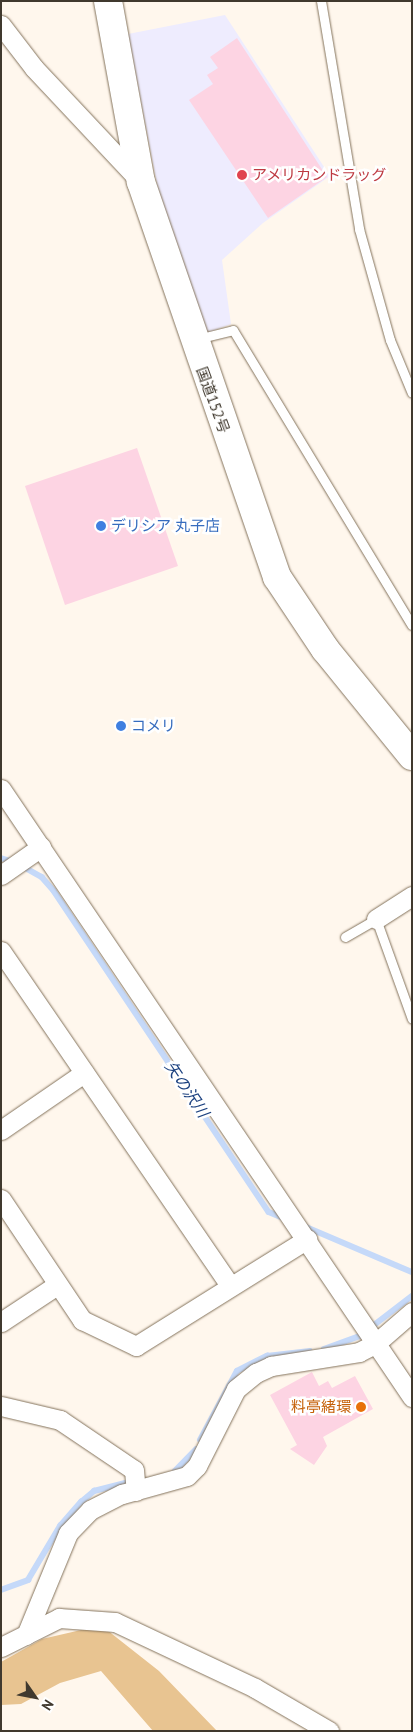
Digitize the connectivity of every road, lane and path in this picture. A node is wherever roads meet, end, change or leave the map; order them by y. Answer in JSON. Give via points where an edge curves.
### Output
{"nodes":[{"id":1,"x":108,"y":1,"type":"edge"},
{"id":2,"x":321,"y":1,"type":"edge"},
{"id":3,"x":1,"y":26,"type":"edge"},
{"id":4,"x":141,"y":182,"type":"junction"},
{"id":5,"x":192,"y":341,"type":"junction"},
{"id":6,"x":412,"y":392,"type":"edge"},
{"id":7,"x":412,"y":625,"type":"edge"},
{"id":8,"x":412,"y":756,"type":"edge"},
{"id":9,"x":1,"y":789,"type":"edge"},
{"id":10,"x":41,"y":848,"type":"junction"},
{"id":11,"x":12,"y":867,"type":"edge"},
{"id":12,"x":412,"y":896,"type":"edge"},
{"id":13,"x":376,"y":919,"type":"junction"},
{"id":14,"x":345,"y":938,"type":"dead end"},
{"id":15,"x":1,"y":951,"type":"edge"},
{"id":16,"x":412,"y":1019,"type":"edge"},
{"id":17,"x":84,"y":1073,"type":"junction"},
{"id":18,"x":1,"y":1130,"type":"edge"},
{"id":19,"x":1,"y":1199,"type":"edge"},
{"id":20,"x":304,"y":1236,"type":"junction"},
{"id":21,"x":57,"y":1286,"type":"junction"},
{"id":22,"x":230,"y":1286,"type":"junction"},
{"id":23,"x":412,"y":1312,"type":"edge"},
{"id":24,"x":1,"y":1322,"type":"edge"},
{"id":25,"x":370,"y":1336,"type":"junction"},
{"id":26,"x":412,"y":1397,"type":"edge"},
{"id":27,"x":1,"y":1406,"type":"edge"},
{"id":28,"x":136,"y":1484,"type":"junction"},
{"id":29,"x":26,"y":1635,"type":"junction"},
{"id":30,"x":1,"y":1647,"type":"edge"},
{"id":31,"x":329,"y":1731,"type":"edge"}],
"edges":[{"from":1,"to":4,"type":"highway","name":"国道152号"},
{"from":2,"to":6,"type":"lane","via":[[359,228],[390,340]]},
{"from":3,"to":4,"type":"street","via":[[34,68]]},
{"from":4,"to":5,"type":"highway","name":"国道152号"},
{"from":5,"to":7,"type":"lane","via":[[233,330]]},
{"from":5,"to":8,"type":"highway","name":"国道152号","via":[[277,577],[326,649]]},
{"from":9,"to":10,"type":"street"},
{"from":10,"to":11,"type":"street"},
{"from":10,"to":20,"type":"street"},
{"from":12,"to":13,"type":"street"},
{"from":13,"to":14,"type":"lane"},
{"from":13,"to":16,"type":"lane"},
{"from":15,"to":17,"type":"street"},
{"from":17,"to":18,"type":"street"},
{"from":17,"to":22,"type":"street"},
{"from":19,"to":21,"type":"street"},
{"from":20,"to":22,"type":"street"},
{"from":20,"to":25,"type":"street"},
{"from":21,"to":22,"type":"street","via":[[82,1320],[136,1346]]},
{"from":21,"to":24,"type":"street"},
{"from":23,"to":25,"type":"street"},
{"from":25,"to":26,"type":"street"},
{"from":25,"to":28,"type":"street","via":[[350,1354],[271,1366],[256,1373],[236,1390],[197,1466],[188,1476]]},
{"from":27,"to":28,"type":"street","via":[[60,1420],[134,1470]]},
{"from":28,"to":29,"type":"street","via":[[90,1510],[68,1534]]},
{"from":29,"to":30,"type":"street"},
{"from":29,"to":31,"type":"street","via":[[59,1618],[115,1622],[255,1688]]}]}
